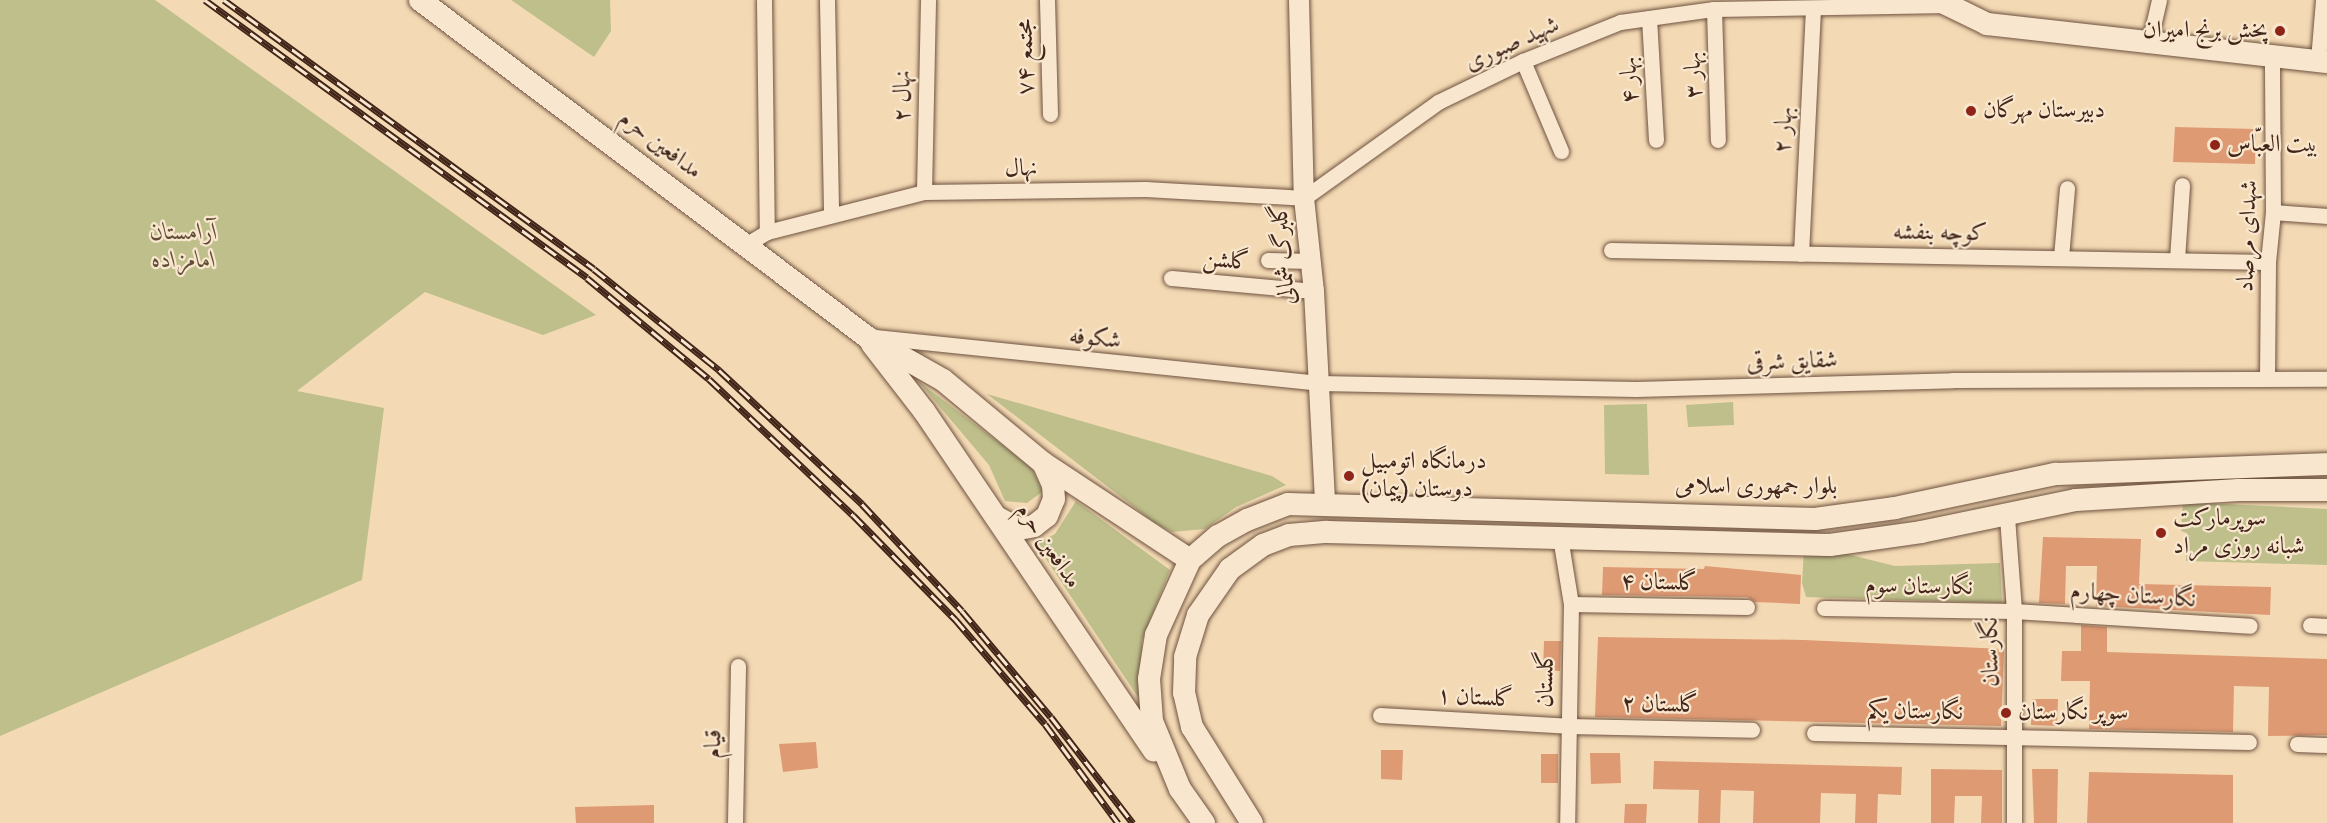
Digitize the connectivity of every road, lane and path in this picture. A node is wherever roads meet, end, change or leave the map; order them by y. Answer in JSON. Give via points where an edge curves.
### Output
{"nodes":[{"id":1,"x":420,"y":0,"type":"edge"},
{"id":2,"x":764,"y":0,"type":"edge"},
{"id":3,"x":827,"y":0,"type":"edge"},
{"id":4,"x":928,"y":0,"type":"edge"},
{"id":5,"x":1047,"y":0,"type":"edge"},
{"id":6,"x":1299,"y":0,"type":"edge"},
{"id":7,"x":2159,"y":0,"type":"edge"},
{"id":8,"x":2323,"y":0,"type":"edge"},
{"id":9,"x":1946,"y":2,"type":"edge"},
{"id":10,"x":1714,"y":9,"type":"junction"},
{"id":11,"x":1812,"y":9,"type":"junction"},
{"id":12,"x":1649,"y":18,"type":"junction"},
{"id":13,"x":2150,"y":39,"type":"junction"},
{"id":14,"x":2272,"y":59,"type":"junction"},
{"id":15,"x":1523,"y":61,"type":"junction"},
{"id":16,"x":2323,"y":61,"type":"edge"},
{"id":17,"x":1050,"y":114,"type":"dead end"},
{"id":18,"x":1656,"y":140,"type":"dead end"},
{"id":19,"x":1718,"y":140,"type":"dead end"},
{"id":20,"x":1561,"y":151,"type":"dead end"},
{"id":21,"x":2182,"y":185,"type":"dead end"},
{"id":22,"x":2067,"y":188,"type":"dead end"},
{"id":23,"x":924,"y":192,"type":"junction"},
{"id":24,"x":1304,"y":198,"type":"junction"},
{"id":25,"x":2273,"y":212,"type":"junction"},
{"id":26,"x":831,"y":215,"type":"junction"},
{"id":27,"x":2327,"y":216,"type":"edge"},
{"id":28,"x":767,"y":232,"type":"junction"},
{"id":29,"x":747,"y":244,"type":"junction"},
{"id":30,"x":1611,"y":250,"type":"dead end"},
{"id":31,"x":1801,"y":254,"type":"junction"},
{"id":32,"x":2061,"y":257,"type":"junction"},
{"id":33,"x":2177,"y":258,"type":"junction"},
{"id":34,"x":1268,"y":260,"type":"dead end"},
{"id":35,"x":1311,"y":261,"type":"junction"},
{"id":36,"x":2268,"y":262,"type":"junction"},
{"id":37,"x":1171,"y":278,"type":"dead end"},
{"id":38,"x":1314,"y":291,"type":"junction"},
{"id":39,"x":867,"y":337,"type":"junction"},
{"id":40,"x":2266,"y":379,"type":"junction"},
{"id":41,"x":2327,"y":379,"type":"edge"},
{"id":42,"x":1319,"y":383,"type":"junction"},
{"id":43,"x":1043,"y":463,"type":"junction"},
{"id":44,"x":2238,"y":464,"type":"junction"},
{"id":45,"x":2327,"y":464,"type":"edge"},
{"id":46,"x":2239,"y":490,"type":"junction"},
{"id":47,"x":2327,"y":490,"type":"edge"},
{"id":48,"x":1325,"y":503,"type":"junction"},
{"id":49,"x":2007,"y":517,"type":"junction"},
{"id":50,"x":996,"y":518,"type":"junction"},
{"id":51,"x":1327,"y":532,"type":"junction"},
{"id":52,"x":1560,"y":537,"type":"junction"},
{"id":53,"x":1190,"y":560,"type":"junction"},
{"id":54,"x":1570,"y":604,"type":"junction"},
{"id":55,"x":1747,"y":607,"type":"dead end"},
{"id":56,"x":1824,"y":608,"type":"dead end"},
{"id":57,"x":2014,"y":611,"type":"junction"},
{"id":58,"x":2310,"y":625,"type":"dead end"},
{"id":59,"x":2250,"y":626,"type":"dead end"},
{"id":60,"x":2327,"y":626,"type":"edge"},
{"id":61,"x":738,"y":666,"type":"dead end"},
{"id":62,"x":1380,"y":715,"type":"dead end"},
{"id":63,"x":1568,"y":726,"type":"junction"},
{"id":64,"x":1752,"y":730,"type":"dead end"},
{"id":65,"x":1814,"y":733,"type":"dead end"},
{"id":66,"x":2015,"y":737,"type":"junction"},
{"id":67,"x":2249,"y":742,"type":"dead end"},
{"id":68,"x":2297,"y":744,"type":"dead end"},
{"id":69,"x":2327,"y":746,"type":"edge"},
{"id":70,"x":1180,"y":789,"type":"junction"},
{"id":71,"x":735,"y":823,"type":"edge"},
{"id":72,"x":1204,"y":823,"type":"edge"},
{"id":73,"x":1252,"y":823,"type":"edge"},
{"id":74,"x":1567,"y":823,"type":"edge"},
{"id":75,"x":2014,"y":823,"type":"edge"}],
"edges":[{"from":1,"to":29,"type":"main road","name":"مدافعین حرم"},
{"from":2,"to":28,"type":"street"},
{"from":3,"to":26,"type":"street"},
{"from":4,"to":23,"type":"street","name":"نهال ۲"},
{"from":5,"to":17,"type":"street","name":"مجتمع ۷۴"},
{"from":6,"to":24,"type":"street","name":"گلبرگ شمالی"},
{"from":7,"to":13,"type":"street"},
{"from":8,"to":16,"type":"street"},
{"from":9,"to":11,"type":"street","name":"شهید صبوری"},
{"from":9,"to":13,"type":"main road","via":[[1987,24]]},
{"from":10,"to":11,"type":"street","name":"شهید صبوری"},
{"from":10,"to":12,"type":"street","name":"شهید صبوری"},
{"from":10,"to":19,"type":"street","name":"بهار ۳"},
{"from":11,"to":31,"type":"street","name":"بهار ۲"},
{"from":12,"to":15,"type":"street","name":"شهید صبوری","via":[[1620,22]]},
{"from":12,"to":18,"type":"street","name":"بهار ۴"},
{"from":13,"to":14,"type":"main road"},
{"from":14,"to":16,"type":"main road"},
{"from":14,"to":25,"type":"street","name":"شهدای مرصاد"},
{"from":15,"to":20,"type":"street"},
{"from":15,"to":24,"type":"street","name":"شهید صبوری","via":[[1438,102]]},
{"from":21,"to":33,"type":"street"},
{"from":22,"to":32,"type":"street"},
{"from":23,"to":24,"type":"street","name":"نهال","via":[[1145,189]]},
{"from":23,"to":26,"type":"street","name":"نهال"},
{"from":24,"to":35,"type":"street","name":"گلبرگ شمالی"},
{"from":25,"to":27,"type":"street"},
{"from":25,"to":36,"type":"street","name":"شهدای مرصاد"},
{"from":26,"to":28,"type":"street","name":"نهال"},
{"from":28,"to":29,"type":"street","name":"نهال"},
{"from":29,"to":39,"type":"main road","name":"مدافعین حرم"},
{"from":30,"to":31,"type":"street","name":"کوچه بنفشه"},
{"from":31,"to":32,"type":"street","name":"کوچه بنفشه"},
{"from":32,"to":33,"type":"street","name":"کوچه بنفشه"},
{"from":33,"to":36,"type":"street","name":"کوچه بنفشه"},
{"from":34,"to":35,"type":"street"},
{"from":35,"to":38,"type":"street","name":"گلبرگ شمالی"},
{"from":36,"to":40,"type":"street","name":"شهدای مرصاد"},
{"from":37,"to":38,"type":"street","name":"گلشن"},
{"from":38,"to":42,"type":"street","name":"گلبرگ شمالی"},
{"from":39,"to":42,"type":"street","name":"شکوفه"},
{"from":39,"to":43,"type":"main road","name":"مدافعین حرم","via":[[943,380]]},
{"from":39,"to":50,"type":"main road","name":"مدافعین حرم","via":[[924,411]]},
{"from":40,"to":41,"type":"street","name":"شقایق شرقی"},
{"from":40,"to":42,"type":"street","name":"شقایق شرقی","via":[[1953,380],[1636,389]]},
{"from":42,"to":48,"type":"street","name":"گلبرگ شمالی"},
{"from":43,"to":50,"type":"main road","via":[[1053,485],[1054,499],[1047,516],[1034,526],[1019,529]]},
{"from":43,"to":53,"type":"main road","name":"مدافعین حرم"},
{"from":44,"to":45,"type":"main road","name":"بلوار جمهوری اسلامی"},
{"from":44,"to":46,"type":"main road"},
{"from":44,"to":48,"type":"main road","name":"بلوار جمهوری اسلامی","via":[[2055,474],[1895,508],[1815,519]]},
{"from":46,"to":47,"type":"main road"},
{"from":46,"to":49,"type":"main road","via":[[2076,500]]},
{"from":48,"to":51,"type":"main road"},
{"from":48,"to":53,"type":"main road","name":"بلوار جمهوری اسلامی","via":[[1288,504],[1246,520],[1218,536]]},
{"from":49,"to":52,"type":"main road","via":[[1830,545]]},
{"from":49,"to":57,"type":"street","name":"نگارستان"},
{"from":50,"to":70,"type":"main road","name":"مدافعین حرم"},
{"from":51,"to":52,"type":"main road"},
{"from":51,"to":73,"type":"main road","via":[[1289,535],[1246,555],[1216,586],[1188,639],[1184,693],[1192,728]]},
{"from":52,"to":54,"type":"street","name":"گلستان"},
{"from":53,"to":70,"type":"main road","via":[[1156,635],[1149,680],[1152,721]]},
{"from":54,"to":55,"type":"street","name":"گلستان ۴"},
{"from":54,"to":63,"type":"street","name":"گلستان"},
{"from":56,"to":57,"type":"street","name":"نگارستان سوم"},
{"from":57,"to":59,"type":"street","name":"نگارستان چهارم"},
{"from":57,"to":66,"type":"street","name":"نگارستان"},
{"from":58,"to":60,"type":"street"},
{"from":61,"to":71,"type":"street","name":"قیام"},
{"from":62,"to":63,"type":"street","name":"گلستان ۱"},
{"from":63,"to":64,"type":"street","name":"گلستان ۲"},
{"from":63,"to":74,"type":"street","name":"گلستان"},
{"from":65,"to":66,"type":"street","name":"نگارستان یکم"},
{"from":66,"to":67,"type":"street","name":"نگارستان یکم"},
{"from":66,"to":75,"type":"street","name":"نگارستان"},
{"from":68,"to":69,"type":"street"},
{"from":70,"to":72,"type":"main road"}]}
